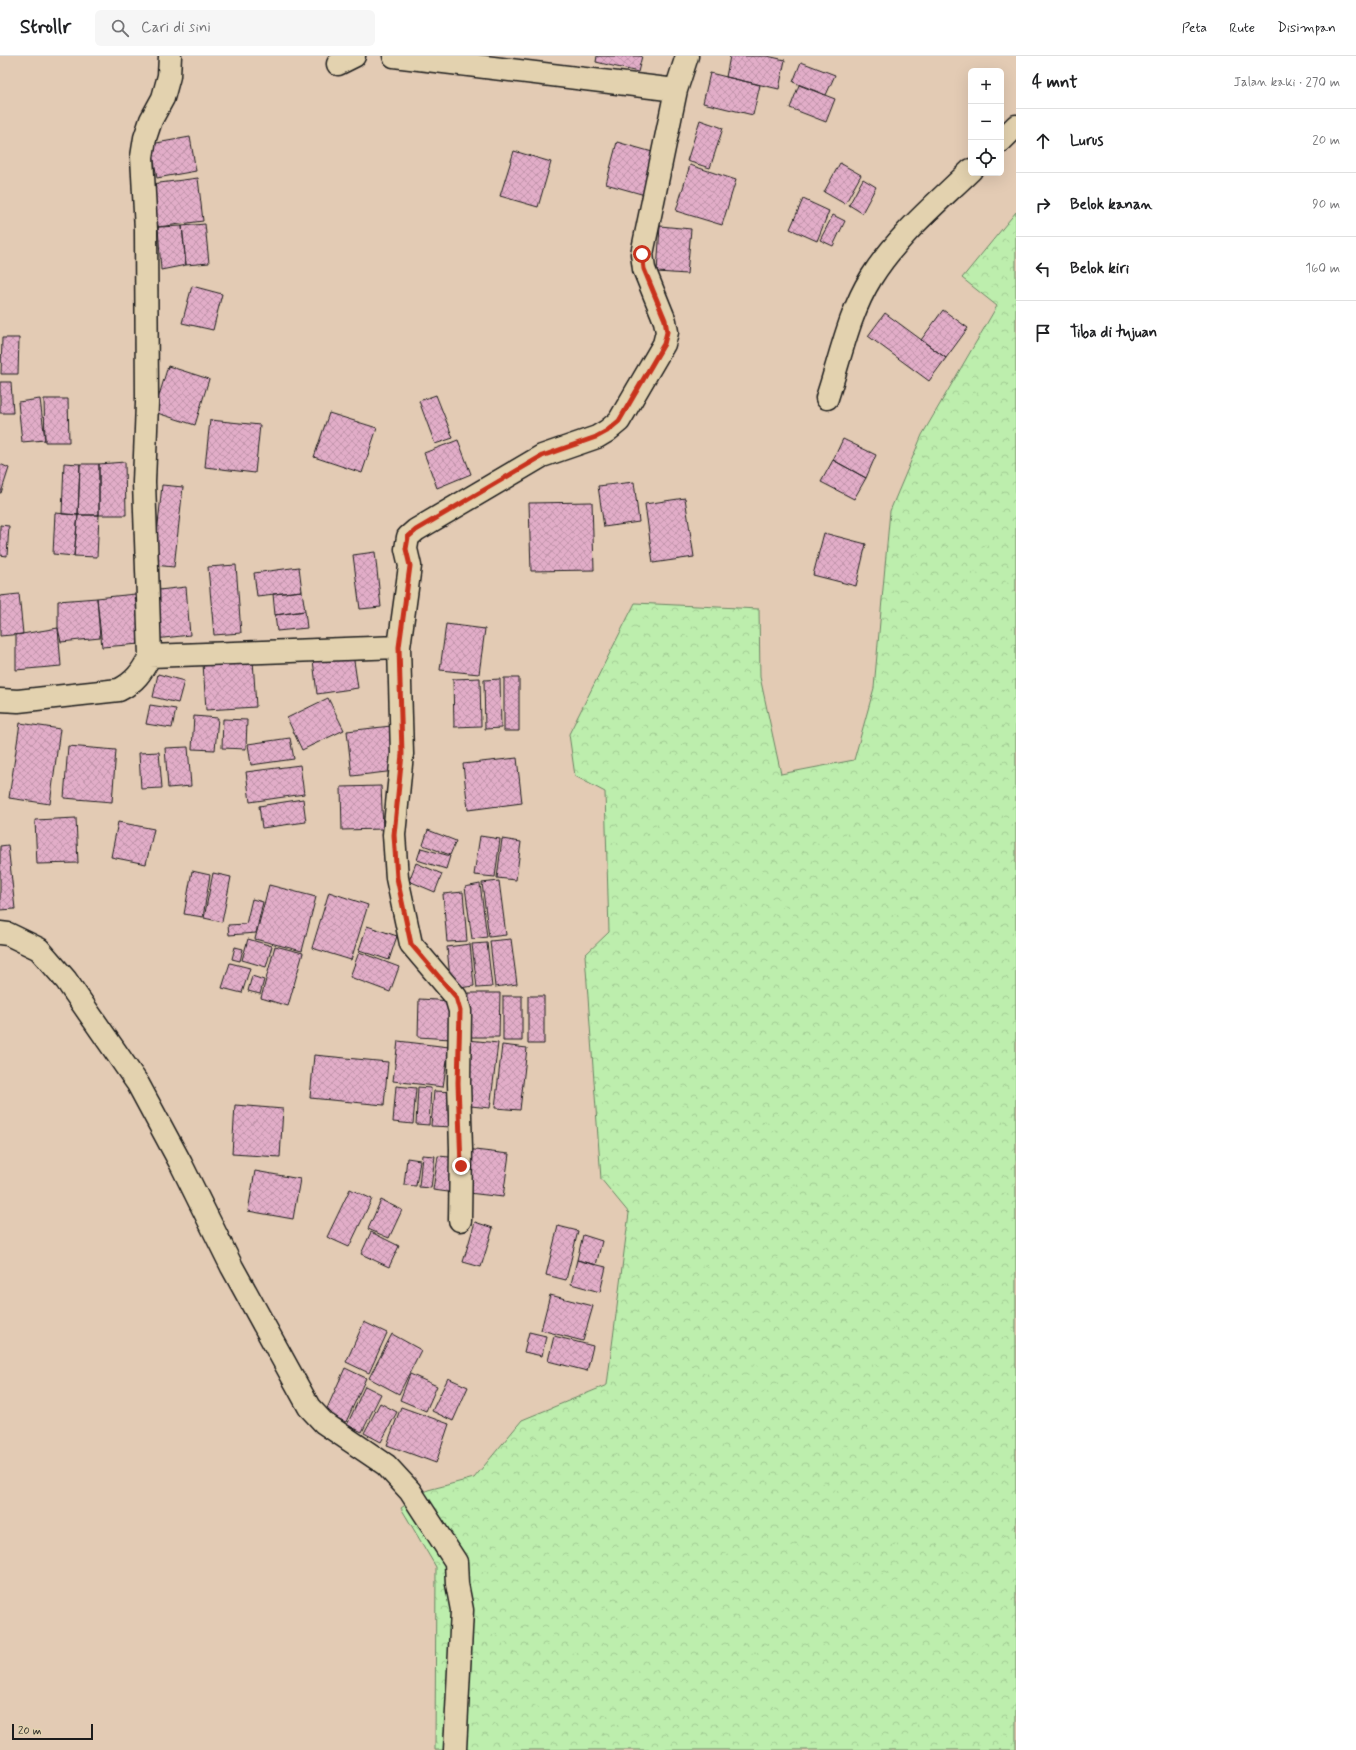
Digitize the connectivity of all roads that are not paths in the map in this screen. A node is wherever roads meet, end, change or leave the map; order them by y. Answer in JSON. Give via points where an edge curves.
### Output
{"nodes":[{"id":1,"x":170,"y":56,"type":"edge"},
{"id":2,"x":394,"y":56,"type":"edge"},
{"id":3,"x":687,"y":56,"type":"edge"},
{"id":4,"x":676,"y":90,"type":"junction"},
{"id":5,"x":1016,"y":126,"type":"edge"},
{"id":6,"x":1002,"y":140,"type":"edge"},
{"id":7,"x":968,"y":173,"type":"edge"},
{"id":8,"x":827,"y":398,"type":"dead end"},
{"id":9,"x":399,"y":647,"type":"junction"},
{"id":10,"x":150,"y":656,"type":"junction"},
{"id":11,"x":0,"y":700,"type":"edge"},
{"id":12,"x":0,"y":933,"type":"edge"},
{"id":13,"x":460,"y":1220,"type":"dead end"},
{"id":14,"x":455,"y":1750,"type":"edge"}],
"edges":[{"from":1,"to":10,"type":"street","via":[[163,98],[151,120],[142,157],[146,230],[144,482]]},
{"from":2,"to":4,"type":"street"},
{"from":3,"to":4,"type":"street"},
{"from":4,"to":9,"type":"street","via":[[642,254],[644,269],[665,320],[667,332],[664,344],[619,421],[607,431],[542,456],[408,537],[406,549],[410,566]]},
{"from":5,"to":6,"type":"street"},
{"from":7,"to":8,"type":"street","via":[[893,247],[870,279],[854,313]]},
{"from":9,"to":10,"type":"street"},
{"from":9,"to":13,"type":"street","via":[[402,754],[394,835],[397,878],[411,944],[456,997],[460,1011]]},
{"from":10,"to":11,"type":"street","via":[[131,684],[119,690],[18,701]]},
{"from":12,"to":14,"type":"street","via":[[8,934],[39,950],[66,980],[138,1084],[232,1267],[309,1407],[324,1423],[391,1470],[410,1491],[456,1562],[462,1610]]}]}
